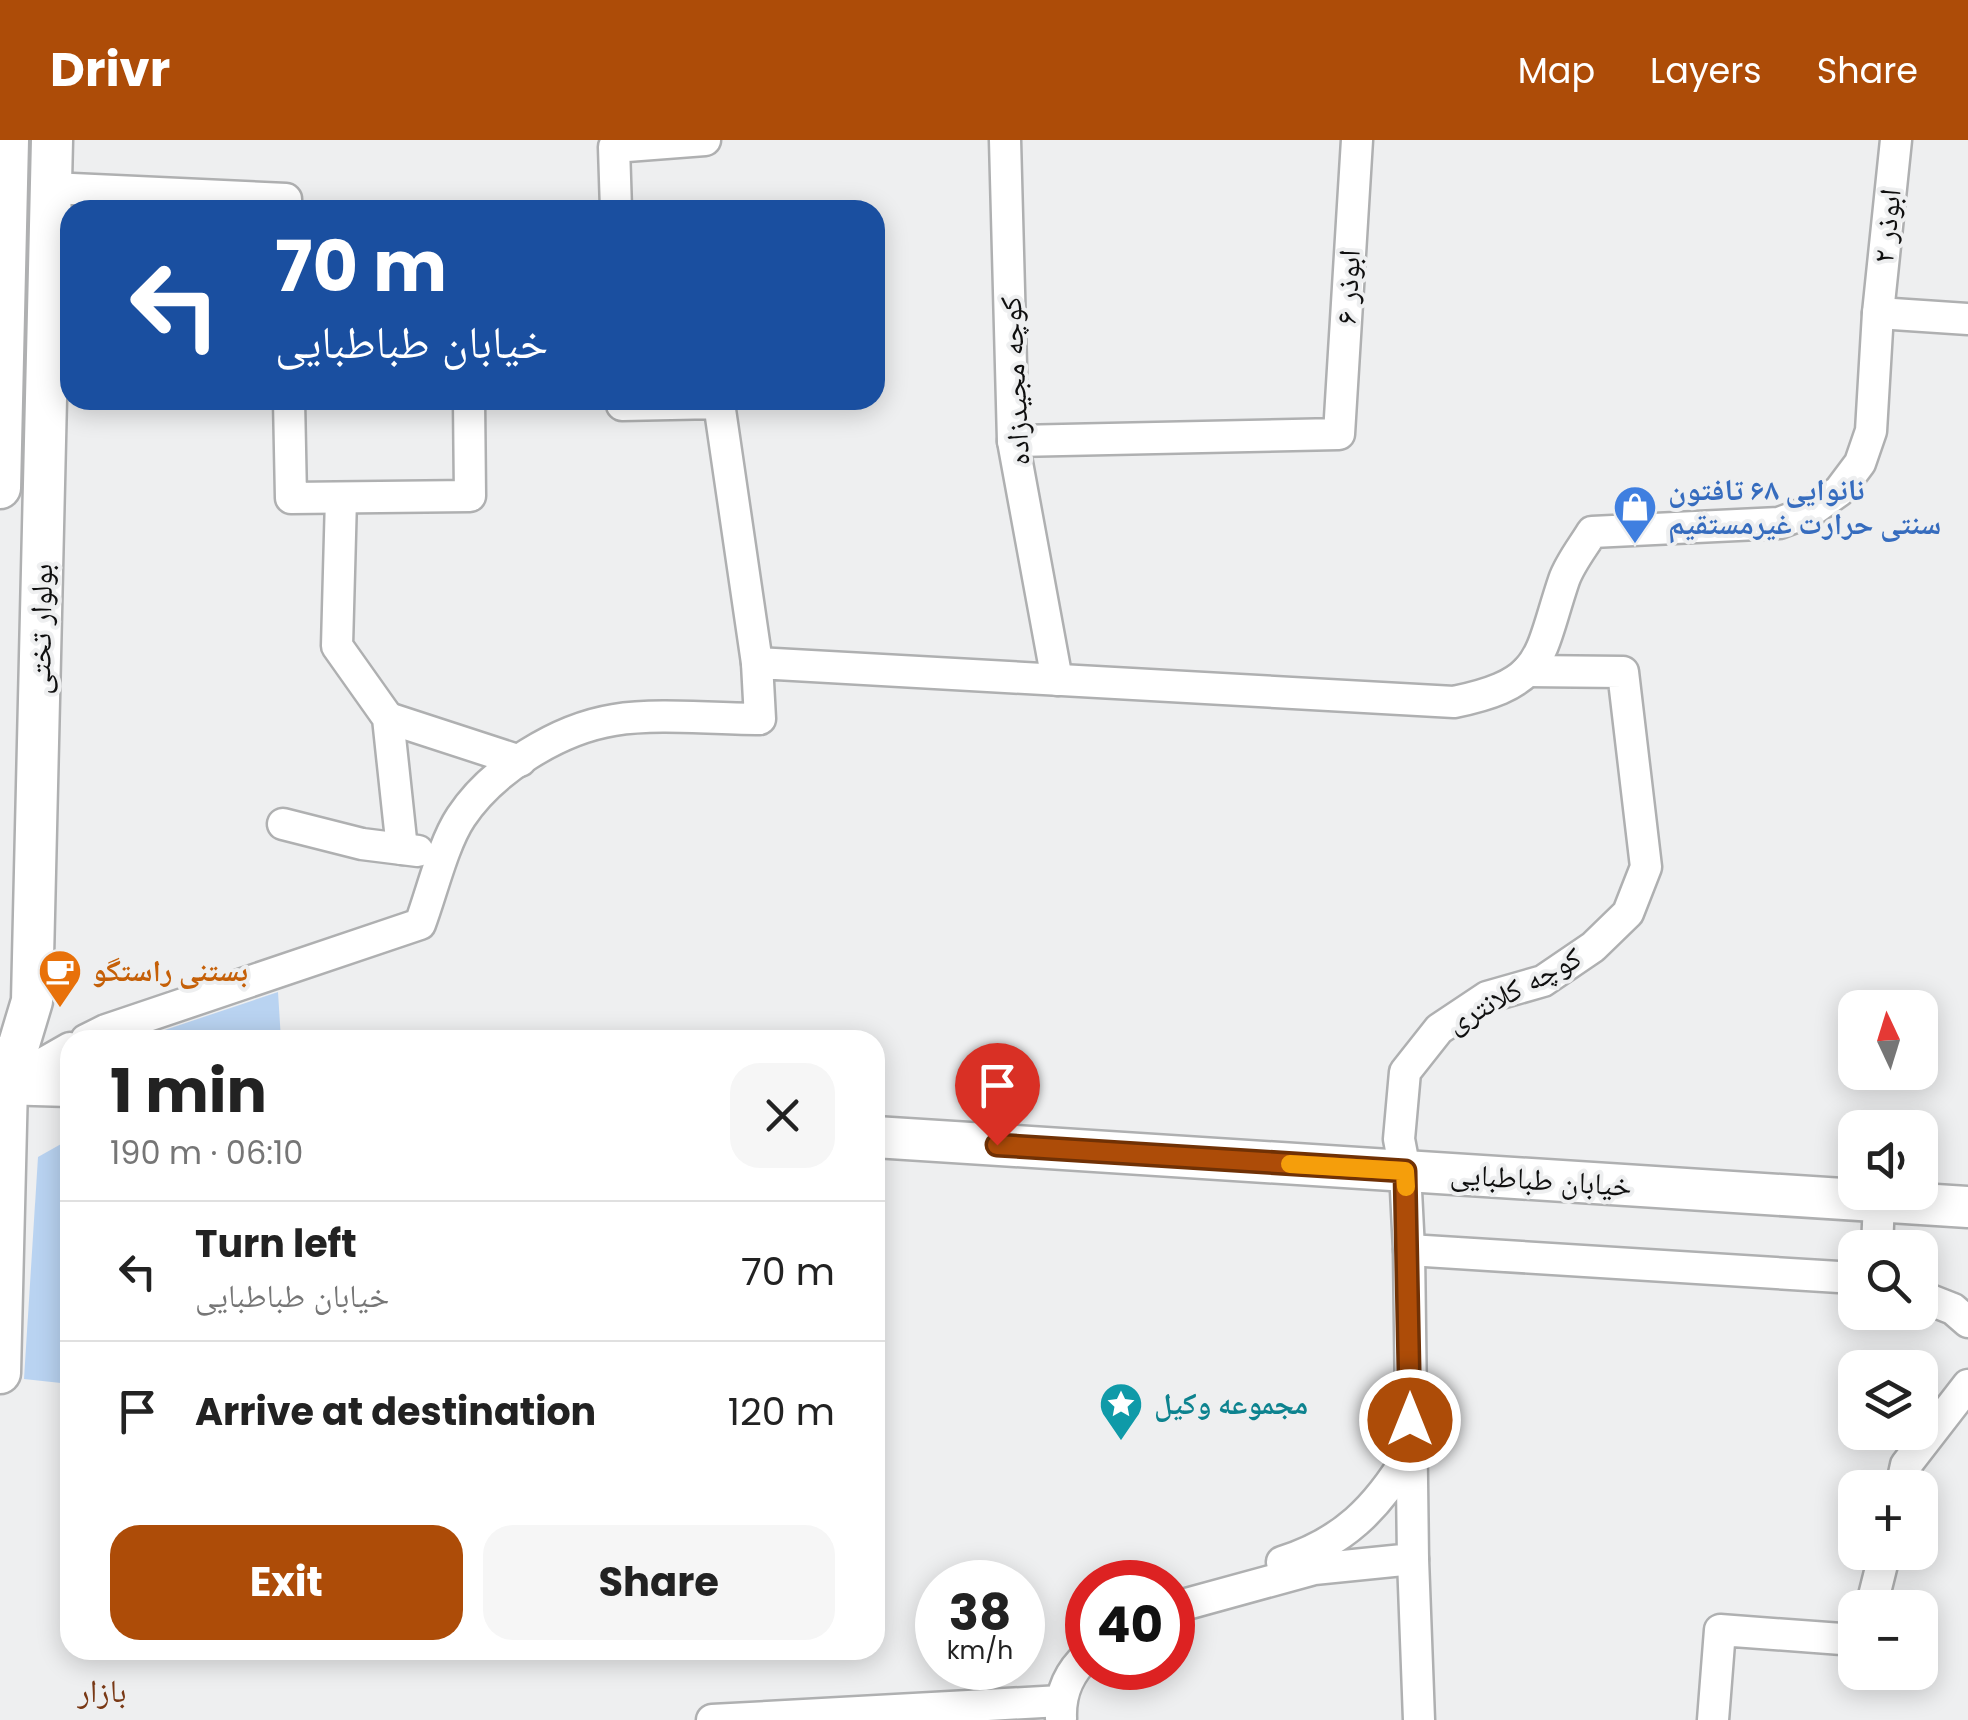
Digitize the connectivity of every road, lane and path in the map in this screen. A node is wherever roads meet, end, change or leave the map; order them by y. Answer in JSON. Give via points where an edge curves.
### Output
{"nodes":[{"id":1,"x":8,"y":140,"type":"edge"},
{"id":2,"x":52,"y":140,"type":"edge"},
{"id":3,"x":705,"y":140,"type":"edge"},
{"id":4,"x":1004,"y":140,"type":"edge"},
{"id":5,"x":1357,"y":140,"type":"edge"},
{"id":6,"x":1896,"y":140,"type":"edge"},
{"id":7,"x":51,"y":188,"type":"junction"},
{"id":8,"x":286,"y":200,"type":"edge"},
{"id":9,"x":616,"y":200,"type":"edge"},
{"id":10,"x":1878,"y":313,"type":"junction"},
{"id":11,"x":4,"y":314,"type":"junction"},
{"id":12,"x":48,"y":314,"type":"junction"},
{"id":13,"x":1968,"y":319,"type":"edge"},
{"id":14,"x":289,"y":410,"type":"edge"},
{"id":15,"x":469,"y":410,"type":"edge"},
{"id":16,"x":720,"y":410,"type":"edge"},
{"id":17,"x":1013,"y":441,"type":"junction"},
{"id":18,"x":0,"y":488,"type":"edge"},
{"id":19,"x":341,"y":498,"type":"junction"},
{"id":20,"x":757,"y":663,"type":"junction"},
{"id":21,"x":1527,"y":671,"type":"junction"},
{"id":22,"x":1057,"y":680,"type":"junction"},
{"id":23,"x":388,"y":718,"type":"junction"},
{"id":24,"x":520,"y":761,"type":"junction"},
{"id":25,"x":283,"y":824,"type":"dead end"},
{"id":26,"x":402,"y":849,"type":"junction"},
{"id":27,"x":446,"y":855,"type":"junction"},
{"id":28,"x":106,"y":1030,"type":"edge"},
{"id":29,"x":60,"y":1052,"type":"edge"},
{"id":30,"x":2,"y":1074,"type":"edge"},
{"id":31,"x":60,"y":1084,"type":"edge"},
{"id":32,"x":885,"y":1138,"type":"edge"},
{"id":33,"x":1405,"y":1171,"type":"junction"},
{"id":34,"x":1838,"y":1198,"type":"edge"},
{"id":35,"x":1938,"y":1205,"type":"edge"},
{"id":36,"x":1968,"y":1207,"type":"edge"},
{"id":37,"x":1409,"y":1250,"type":"junction"},
{"id":38,"x":1838,"y":1277,"type":"edge"},
{"id":39,"x":1938,"y":1303,"type":"edge"},
{"id":40,"x":1968,"y":1322,"type":"edge"},
{"id":41,"x":0,"y":1373,"type":"edge"},
{"id":42,"x":1968,"y":1386,"type":"edge"},
{"id":43,"x":1410,"y":1455,"type":"junction"},
{"id":44,"x":1905,"y":1470,"type":"edge"},
{"id":45,"x":1413,"y":1559,"type":"junction"},
{"id":46,"x":1195,"y":1587,"type":"edge"},
{"id":47,"x":1195,"y":1602,"type":"edge"},
{"id":48,"x":1838,"y":1639,"type":"edge"},
{"id":49,"x":1078,"y":1690,"type":"edge"},
{"id":50,"x":1061,"y":1711,"type":"edge"},
{"id":51,"x":712,"y":1720,"type":"edge"},
{"id":52,"x":1419,"y":1720,"type":"edge"},
{"id":53,"x":1713,"y":1720,"type":"edge"}],
"edges":[{"from":1,"to":11,"type":"main road"},
{"from":2,"to":7,"type":"main road","name":"بولوار تختی"},
{"from":3,"to":9,"type":"street","via":[[614,148]]},
{"from":4,"to":17,"type":"street","name":"کوچه مجیدزاده"},
{"from":5,"to":17,"type":"street","name":"ابوذر ۶","via":[[1339,434]]},
{"from":6,"to":10,"type":"street","name":"ابوذر ۲"},
{"from":7,"to":8,"type":"street"},
{"from":7,"to":12,"type":"main road","name":"بولوار تختی"},
{"from":10,"to":13,"type":"street"},
{"from":10,"to":21,"type":"street","name":"ابوذر ۲","via":[[1871,432],[1860,464],[1839,491],[1812,512],[1779,524],[1592,532],[1566,575],[1544,651]]},
{"from":11,"to":12,"type":"main road"},
{"from":11,"to":18,"type":"main road"},
{"from":12,"to":30,"type":"main road","name":"بولوار تختی","via":[[32,1001]]},
{"from":14,"to":19,"type":"street","via":[[291,498]]},
{"from":15,"to":19,"type":"street","via":[[470,496]]},
{"from":16,"to":20,"type":"street"},
{"from":17,"to":22,"type":"street","name":"کوچه مجیدزاده"},
{"from":19,"to":23,"type":"street","via":[[336,646]]},
{"from":20,"to":22,"type":"street"},
{"from":20,"to":24,"type":"street","via":[[760,718],[614,720]]},
{"from":21,"to":22,"type":"street","via":[[1486,696],[1454,702]]},
{"from":21,"to":33,"type":"street","name":"کوچه کلانتری","via":[[1623,672],[1646,867],[1628,914],[1594,947],[1544,981],[1487,997],[1439,1029],[1405,1072],[1399,1139]]},
{"from":23,"to":24,"type":"street"},
{"from":23,"to":26,"type":"street"},
{"from":24,"to":27,"type":"street","via":[[460,818]]},
{"from":25,"to":26,"type":"street"},
{"from":26,"to":27,"type":"street"},
{"from":27,"to":28,"type":"street","via":[[420,924]]},
{"from":29,"to":30,"type":"street"},
{"from":30,"to":31,"type":"main road"},
{"from":30,"to":41,"type":"main road","name":"بولوار تختی"},
{"from":32,"to":33,"type":"main road","name":"خیابان طباطبایی"},
{"from":33,"to":34,"type":"main road","name":"خیابان طباطبایی"},
{"from":33,"to":37,"type":"street"},
{"from":35,"to":36,"type":"main road","name":"خیابان طباطبایی"},
{"from":37,"to":38,"type":"street"},
{"from":37,"to":43,"type":"street"},
{"from":39,"to":40,"type":"street"},
{"from":42,"to":44,"type":"street"},
{"from":43,"to":45,"type":"street"},
{"from":43,"to":46,"type":"street","via":[[1384,1497],[1313,1552]]},
{"from":45,"to":47,"type":"street","via":[[1314,1570]]},
{"from":45,"to":52,"type":"street"},
{"from":48,"to":53,"type":"street","via":[[1720,1630]]},
{"from":49,"to":50,"type":"street"},
{"from":50,"to":51,"type":"street"}]}
